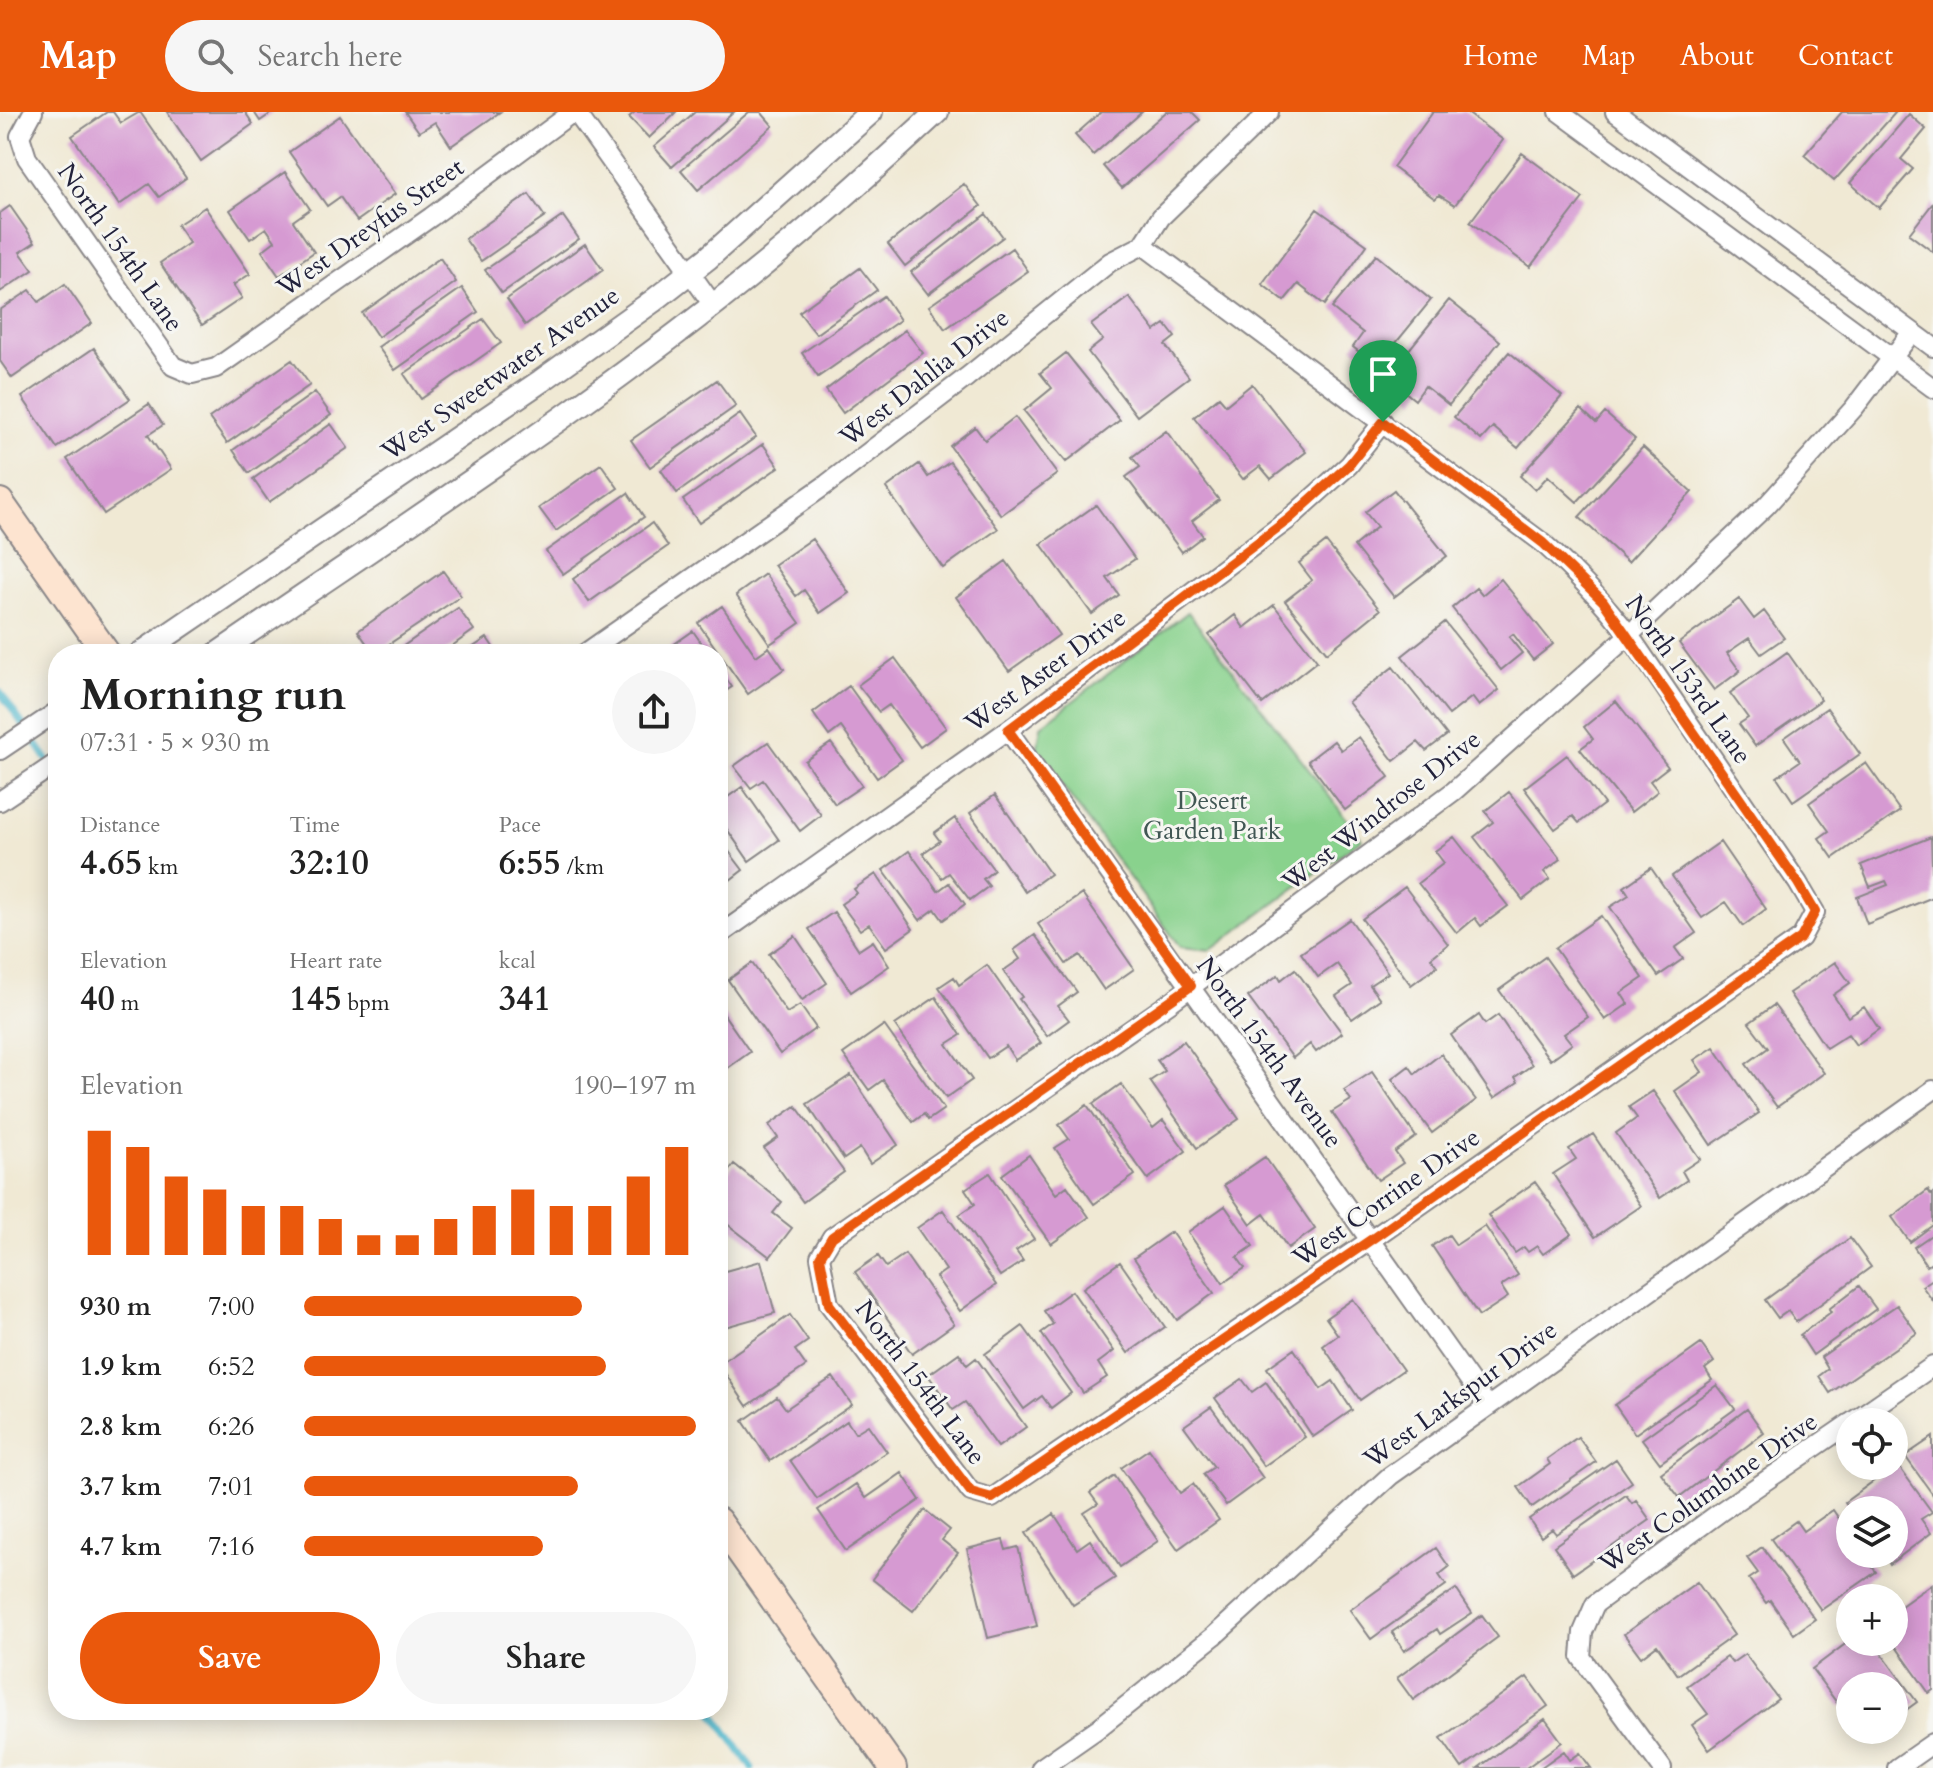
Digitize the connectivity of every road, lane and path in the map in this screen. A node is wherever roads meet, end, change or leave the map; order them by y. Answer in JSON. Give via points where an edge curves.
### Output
{"nodes":[{"id":1,"x":33,"y":112,"type":"edge"},
{"id":2,"x":574,"y":112,"type":"edge"},
{"id":3,"x":871,"y":112,"type":"edge"},
{"id":4,"x":937,"y":112,"type":"edge"},
{"id":5,"x":1269,"y":112,"type":"edge"},
{"id":6,"x":1559,"y":112,"type":"edge"},
{"id":7,"x":1615,"y":112,"type":"edge"},
{"id":8,"x":1582,"y":119,"type":"edge"},
{"id":9,"x":1143,"y":245,"type":"junction"},
{"id":10,"x":689,"y":272,"type":"junction"},
{"id":11,"x":713,"y":305,"type":"junction"},
{"id":12,"x":1912,"y":332,"type":"junction"},
{"id":13,"x":1933,"y":347,"type":"edge"},
{"id":14,"x":1891,"y":359,"type":"junction"},
{"id":15,"x":192,"y":374,"type":"joint"},
{"id":16,"x":1933,"y":388,"type":"edge"},
{"id":17,"x":1383,"y":422,"type":"junction"},
{"id":18,"x":0,"y":502,"type":"edge"},
{"id":19,"x":1629,"y":635,"type":"junction"},
{"id":20,"x":100,"y":644,"type":"edge"},
{"id":21,"x":155,"y":644,"type":"edge"},
{"id":22,"x":232,"y":644,"type":"edge"},
{"id":23,"x":598,"y":644,"type":"edge"},
{"id":24,"x":48,"y":718,"type":"edge"},
{"id":25,"x":1008,"y":730,"type":"junction"},
{"id":26,"x":0,"y":750,"type":"edge"},
{"id":27,"x":48,"y":768,"type":"edge"},
{"id":28,"x":0,"y":801,"type":"edge"},
{"id":29,"x":1815,"y":912,"type":"joint"},
{"id":30,"x":728,"y":929,"type":"edge"},
{"id":31,"x":1191,"y":986,"type":"junction"},
{"id":32,"x":1933,"y":1090,"type":"edge"},
{"id":33,"x":1372,"y":1239,"type":"junction"},
{"id":34,"x":820,"y":1257,"type":"joint"},
{"id":35,"x":1933,"y":1366,"type":"edge"},
{"id":36,"x":1487,"y":1405,"type":"junction"},
{"id":37,"x":1873,"y":1408,"type":"edge"},
{"id":38,"x":1836,"y":1433,"type":"edge"},
{"id":39,"x":971,"y":1492,"type":"joint"},
{"id":40,"x":728,"y":1535,"type":"edge"},
{"id":41,"x":1933,"y":1743,"type":"edge"},
{"id":42,"x":893,"y":1768,"type":"edge"},
{"id":43,"x":1041,"y":1768,"type":"edge"},
{"id":44,"x":1662,"y":1768,"type":"edge"},
{"id":45,"x":1897,"y":1768,"type":"edge"}],
"edges":[{"from":1,"to":15,"type":"street","name":"North 154th Lane","via":[[20,136],[27,158],[173,366]]},
{"from":2,"to":10,"type":"street"},
{"from":2,"to":15,"type":"street","name":"West Dreyfus Street","via":[[216,368]]},
{"from":3,"to":10,"type":"street","name":"West Sweetwater Avenue"},
{"from":4,"to":11,"type":"street","via":[[845,197]]},
{"from":5,"to":9,"type":"street","name":"West Dahlia Drive","via":[[1161,217]]},
{"from":6,"to":8,"type":"street"},
{"from":7,"to":12,"type":"street"},
{"from":8,"to":14,"type":"street"},
{"from":9,"to":17,"type":"street","name":"North 153rd Lane"},
{"from":9,"to":23,"type":"street","name":"West Dahlia Drive","via":[[1110,262],[827,484]]},
{"from":10,"to":11,"type":"street"},
{"from":10,"to":21,"type":"street","name":"West Sweetwater Avenue","via":[[541,381]]},
{"from":11,"to":22,"type":"street","via":[[559,420]]},
{"from":12,"to":13,"type":"street"},
{"from":12,"to":14,"type":"street","name":"West Windrose Drive"},
{"from":14,"to":16,"type":"street"},
{"from":14,"to":19,"type":"street","name":"West Windrose Drive","via":[[1766,506]]},
{"from":17,"to":19,"type":"street","name":"North 153rd Lane","via":[[1543,543],[1603,601]]},
{"from":17,"to":25,"type":"street","name":"West Aster Drive","via":[[1349,465],[1289,519]]},
{"from":18,"to":20,"type":"main road"},
{"from":19,"to":29,"type":"street","name":"North 153rd Lane"},
{"from":19,"to":31,"type":"street","name":"West Windrose Drive","via":[[1454,791]]},
{"from":24,"to":26,"type":"street"},
{"from":25,"to":30,"type":"street","name":"West Aster Drive"},
{"from":25,"to":31,"type":"street","name":"North 154th Avenue"},
{"from":27,"to":28,"type":"street"},
{"from":29,"to":33,"type":"street","name":"West Corrine Drive","via":[[1801,938]]},
{"from":31,"to":33,"type":"street","name":"North 154th Avenue"},
{"from":31,"to":34,"type":"street","name":"West Windrose Drive","via":[[832,1237]]},
{"from":32,"to":36,"type":"street","name":"West Larkspur Drive"},
{"from":33,"to":36,"type":"street","name":"North 154th Avenue"},
{"from":33,"to":39,"type":"street","name":"West Corrine Drive","via":[[992,1498]]},
{"from":34,"to":39,"type":"street","name":"North 154th Lane","via":[[829,1304]]},
{"from":35,"to":37,"type":"street","name":"West Columbine Drive"},
{"from":36,"to":43,"type":"street","name":"West Larkspur Drive","via":[[1390,1476],[1214,1636]]},
{"from":38,"to":44,"type":"street","name":"West Columbine Drive","via":[[1595,1604],[1583,1632],[1581,1657]]},
{"from":40,"to":42,"type":"main road"},
{"from":41,"to":45,"type":"street"}]}
